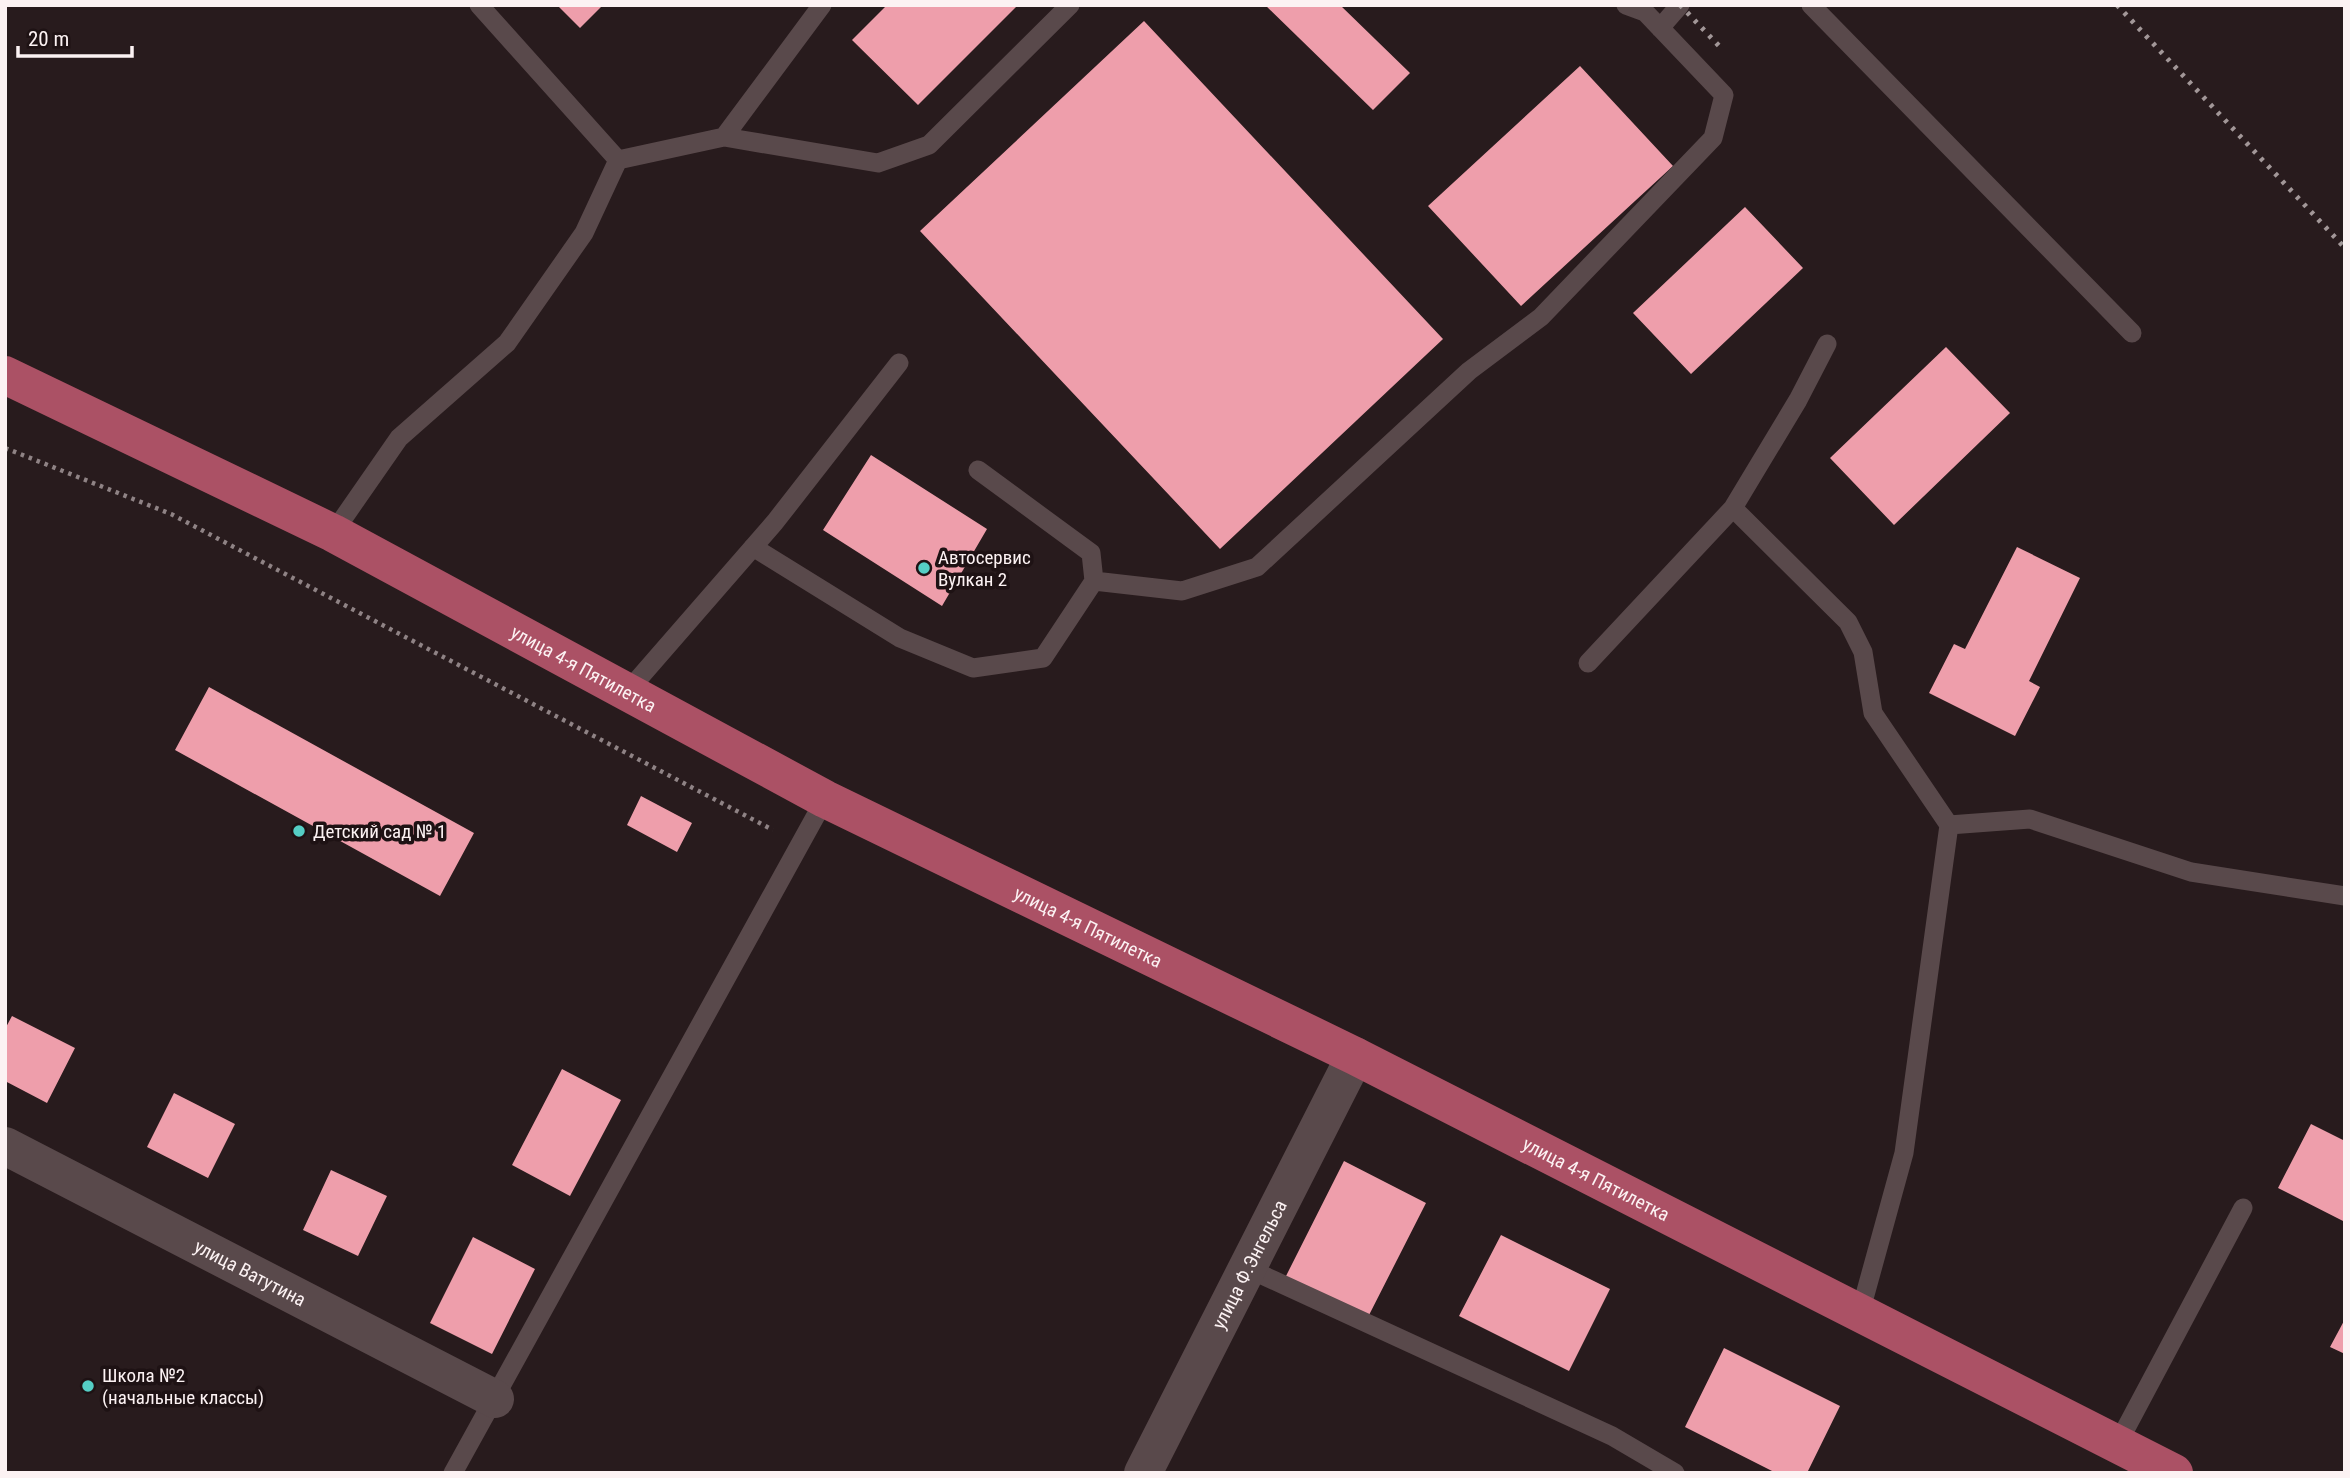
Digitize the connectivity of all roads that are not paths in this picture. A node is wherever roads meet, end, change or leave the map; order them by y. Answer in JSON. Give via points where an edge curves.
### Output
{"nodes":[{"id":1,"x":479,"y":5,"type":"edge"},
{"id":2,"x":822,"y":5,"type":"edge"},
{"id":3,"x":1070,"y":5,"type":"edge"},
{"id":4,"x":1626,"y":5,"type":"edge"},
{"id":5,"x":1680,"y":5,"type":"edge"},
{"id":6,"x":1811,"y":5,"type":"edge"},
{"id":7,"x":1660,"y":28,"type":"junction"},
{"id":8,"x":724,"y":136,"type":"junction"},
{"id":9,"x":618,"y":160,"type":"junction"},
{"id":10,"x":2132,"y":333,"type":"dead end"},
{"id":11,"x":1827,"y":344,"type":"dead end"},
{"id":12,"x":899,"y":363,"type":"dead end"},
{"id":13,"x":5,"y":375,"type":"edge"},
{"id":14,"x":978,"y":470,"type":"dead end"},
{"id":15,"x":1733,"y":508,"type":"junction"},
{"id":16,"x":333,"y":533,"type":"junction"},
{"id":17,"x":753,"y":547,"type":"junction"},
{"id":18,"x":1094,"y":581,"type":"junction"},
{"id":19,"x":1588,"y":663,"type":"dead end"},
{"id":20,"x":628,"y":692,"type":"junction"},
{"id":21,"x":825,"y":799,"type":"junction"},
{"id":22,"x":1949,"y":825,"type":"junction"},
{"id":23,"x":2345,"y":896,"type":"edge"},
{"id":24,"x":1355,"y":1056,"type":"junction"},
{"id":25,"x":5,"y":1146,"type":"edge"},
{"id":26,"x":2243,"y":1208,"type":"dead end"},
{"id":27,"x":1247,"y":1268,"type":"junction"},
{"id":28,"x":1860,"y":1312,"type":"junction"},
{"id":29,"x":495,"y":1399,"type":"junction"},
{"id":30,"x":2118,"y":1443,"type":"junction"},
{"id":31,"x":453,"y":1473,"type":"edge"},
{"id":32,"x":1143,"y":1473,"type":"edge"},
{"id":33,"x":1675,"y":1473,"type":"edge"},
{"id":34,"x":2174,"y":1473,"type":"edge"}],
"edges":[{"from":1,"to":9,"type":"lane"},
{"from":2,"to":8,"type":"lane"},
{"from":3,"to":8,"type":"lane","via":[[929,145],[878,163]]},
{"from":4,"to":7,"type":"lane","via":[[1645,12]]},
{"from":5,"to":7,"type":"lane"},
{"from":6,"to":10,"type":"lane"},
{"from":7,"to":18,"type":"lane","via":[[1724,95],[1713,138],[1541,317],[1469,371],[1257,567],[1182,591]]},
{"from":8,"to":9,"type":"lane"},
{"from":9,"to":16,"type":"lane","via":[[584,233],[507,342],[399,438]]},
{"from":11,"to":15,"type":"lane"},
{"from":12,"to":17,"type":"lane"},
{"from":13,"to":16,"type":"main road","name":"улица 4-я Пятилетка"},
{"from":14,"to":18,"type":"lane","via":[[1091,553]]},
{"from":15,"to":19,"type":"lane"},
{"from":15,"to":22,"type":"lane","via":[[1848,622],[1863,652],[1873,713]]},
{"from":16,"to":20,"type":"main road","name":"улица 4-я Пятилетка"},
{"from":17,"to":18,"type":"lane","via":[[900,638],[973,668],[1043,657]]},
{"from":17,"to":20,"type":"lane"},
{"from":20,"to":21,"type":"main road","name":"улица 4-я Пятилетка"},
{"from":21,"to":24,"type":"main road","name":"улица 4-я Пятилетка"},
{"from":21,"to":29,"type":"lane"},
{"from":22,"to":23,"type":"lane","via":[[2030,819],[2191,872]]},
{"from":22,"to":28,"type":"lane","via":[[1904,1153]]},
{"from":24,"to":27,"type":"street","name":"улица Ф.Энгельса"},
{"from":24,"to":28,"type":"main road","name":"улица 4-я Пятилетка"},
{"from":25,"to":29,"type":"street","name":"улица Ватутина"},
{"from":26,"to":30,"type":"lane"},
{"from":27,"to":32,"type":"street","name":"улица Ф.Энгельса"},
{"from":27,"to":33,"type":"lane","via":[[1612,1436]]},
{"from":28,"to":30,"type":"main road","name":"улица 4-я Пятилетка"},
{"from":29,"to":31,"type":"lane"},
{"from":30,"to":34,"type":"main road","name":"улица 4-я Пятилетка"}]}
